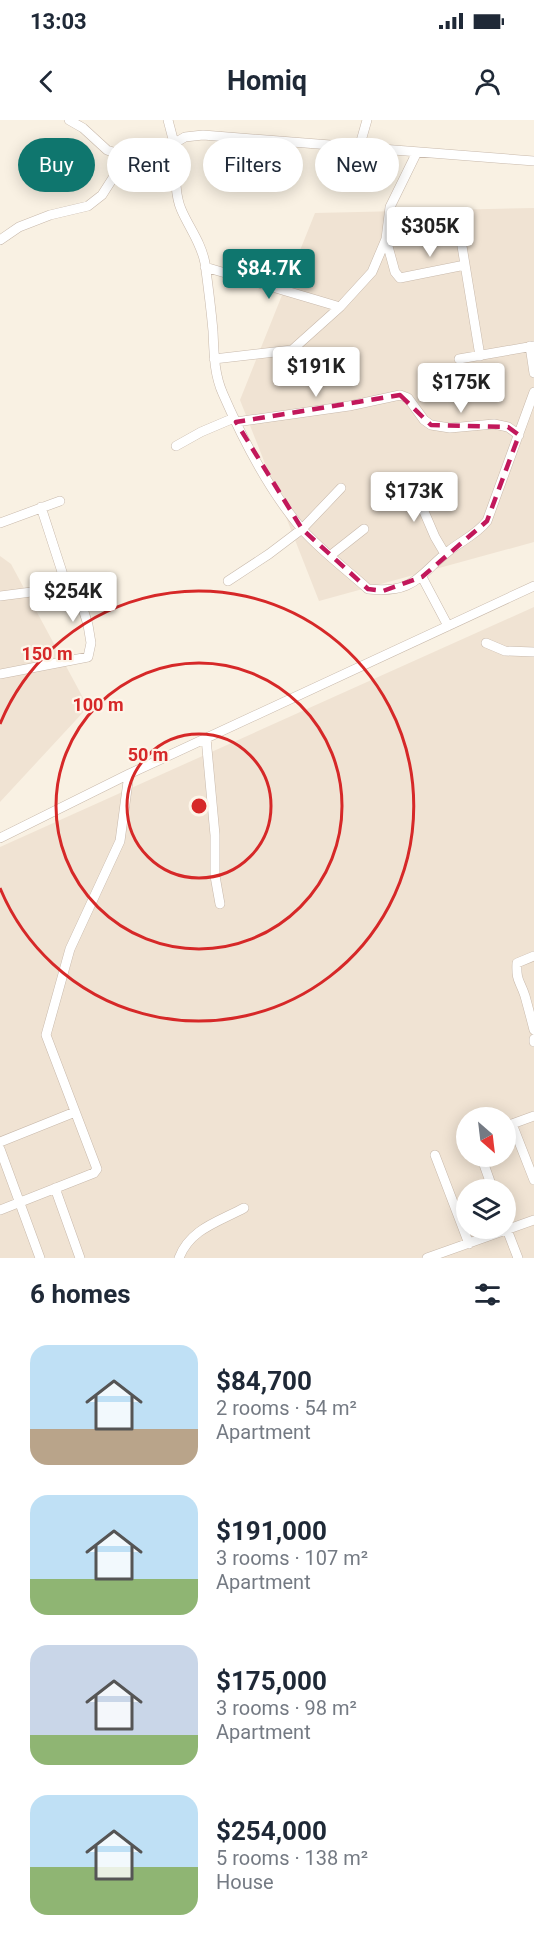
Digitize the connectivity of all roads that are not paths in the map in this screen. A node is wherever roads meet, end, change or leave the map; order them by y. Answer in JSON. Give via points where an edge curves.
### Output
{"nodes":[{"id":1,"x":69,"y":120,"type":"edge"},
{"id":2,"x":168,"y":120,"type":"edge"},
{"id":3,"x":367,"y":120,"type":"edge"},
{"id":4,"x":173,"y":138,"type":"edge"},
{"id":5,"x":183,"y":138,"type":"edge"},
{"id":6,"x":362,"y":138,"type":"edge"},
{"id":7,"x":315,"y":144,"type":"edge"},
{"id":8,"x":107,"y":150,"type":"edge"},
{"id":9,"x":399,"y":151,"type":"edge"},
{"id":10,"x":417,"y":152,"type":"junction"},
{"id":11,"x":534,"y":161,"type":"edge"},
{"id":12,"x":107,"y":187,"type":"edge"},
{"id":13,"x":177,"y":192,"type":"edge"},
{"id":14,"x":460,"y":234,"type":"dead end"},
{"id":15,"x":386,"y":239,"type":"junction"},
{"id":16,"x":0,"y":240,"type":"edge"},
{"id":17,"x":465,"y":265,"type":"junction"},
{"id":18,"x":205,"y":267,"type":"junction"},
{"id":19,"x":340,"y":307,"type":"junction"},
{"id":20,"x":532,"y":346,"type":"edge"},
{"id":21,"x":480,"y":356,"type":"junction"},
{"id":22,"x":214,"y":359,"type":"junction"},
{"id":23,"x":459,"y":359,"type":"dead end"},
{"id":24,"x":534,"y":374,"type":"edge"},
{"id":25,"x":534,"y":392,"type":"edge"},
{"id":26,"x":235,"y":420,"type":"junction"},
{"id":27,"x":519,"y":435,"type":"junction"},
{"id":28,"x":176,"y":446,"type":"dead end"},
{"id":29,"x":410,"y":479,"type":"dead end"},
{"id":30,"x":341,"y":488,"type":"dead end"},
{"id":31,"x":60,"y":501,"type":"dead end"},
{"id":32,"x":41,"y":507,"type":"junction"},
{"id":33,"x":0,"y":523,"type":"edge"},
{"id":34,"x":302,"y":529,"type":"junction"},
{"id":35,"x":363,"y":529,"type":"dead end"},
{"id":36,"x":445,"y":554,"type":"junction"},
{"id":37,"x":331,"y":555,"type":"junction"},
{"id":38,"x":422,"y":577,"type":"junction"},
{"id":39,"x":228,"y":580,"type":"dead end"},
{"id":40,"x":534,"y":586,"type":"edge"},
{"id":41,"x":70,"y":587,"type":"junction"},
{"id":42,"x":0,"y":596,"type":"edge"},
{"id":43,"x":448,"y":626,"type":"junction"},
{"id":44,"x":486,"y":643,"type":"dead end"},
{"id":45,"x":534,"y":652,"type":"edge"},
{"id":46,"x":0,"y":675,"type":"edge"},
{"id":47,"x":206,"y":738,"type":"junction"},
{"id":48,"x":129,"y":774,"type":"junction"},
{"id":49,"x":0,"y":838,"type":"edge"},
{"id":50,"x":220,"y":904,"type":"dead end"},
{"id":51,"x":534,"y":956,"type":"edge"},
{"id":52,"x":534,"y":989,"type":"edge"},
{"id":53,"x":524,"y":992,"type":"junction"},
{"id":54,"x":534,"y":1030,"type":"edge"},
{"id":55,"x":75,"y":1112,"type":"junction"},
{"id":56,"x":534,"y":1116,"type":"edge"},
{"id":57,"x":0,"y":1142,"type":"edge"},
{"id":58,"x":0,"y":1149,"type":"edge"},
{"id":59,"x":435,"y":1155,"type":"dead end"},
{"id":60,"x":534,"y":1180,"type":"edge"},
{"id":61,"x":55,"y":1188,"type":"junction"},
{"id":62,"x":19,"y":1203,"type":"junction"},
{"id":63,"x":244,"y":1209,"type":"dead end"},
{"id":64,"x":0,"y":1210,"type":"edge"},
{"id":65,"x":534,"y":1220,"type":"edge"},
{"id":66,"x":516,"y":1226,"type":"edge"},
{"id":67,"x":481,"y":1239,"type":"edge"},
{"id":68,"x":510,"y":1239,"type":"edge"},
{"id":69,"x":469,"y":1244,"type":"junction"},
{"id":70,"x":456,"y":1253,"type":"edge"},
{"id":71,"x":40,"y":1258,"type":"edge"},
{"id":72,"x":80,"y":1258,"type":"edge"},
{"id":73,"x":178,"y":1258,"type":"edge"},
{"id":74,"x":427,"y":1258,"type":"edge"},
{"id":75,"x":518,"y":1258,"type":"edge"}],
"edges":[{"from":1,"to":8,"type":"street"},
{"from":2,"to":4,"type":"street"},
{"from":3,"to":6,"type":"street"},
{"from":5,"to":7,"type":"street","via":[[203,135]]},
{"from":9,"to":10,"type":"street"},
{"from":10,"to":11,"type":"street"},
{"from":10,"to":15,"type":"street","via":[[390,207]]},
{"from":12,"to":16,"type":"street","via":[[88,206],[20,227]]},
{"from":13,"to":18,"type":"street","via":[[181,209],[199,240]]},
{"from":14,"to":17,"type":"street"},
{"from":15,"to":17,"type":"street","via":[[400,278]]},
{"from":15,"to":19,"type":"street","via":[[372,272]]},
{"from":17,"to":21,"type":"street"},
{"from":18,"to":19,"type":"street"},
{"from":18,"to":22,"type":"street"},
{"from":19,"to":22,"type":"street","via":[[292,350]]},
{"from":20,"to":21,"type":"street"},
{"from":20,"to":24,"type":"street"},
{"from":21,"to":23,"type":"street"},
{"from":22,"to":26,"type":"street","via":[[215,373]]},
{"from":25,"to":27,"type":"street"},
{"from":26,"to":27,"type":"street","via":[[349,406],[400,395],[408,398],[431,424],[450,428],[494,424]]},
{"from":26,"to":28,"type":"street"},
{"from":26,"to":34,"type":"street","via":[[276,493]]},
{"from":27,"to":36,"type":"street","via":[[487,521],[480,531]]},
{"from":29,"to":36,"type":"street"},
{"from":30,"to":34,"type":"street"},
{"from":31,"to":32,"type":"street"},
{"from":32,"to":33,"type":"street"},
{"from":32,"to":41,"type":"street"},
{"from":34,"to":37,"type":"street"},
{"from":34,"to":39,"type":"street"},
{"from":35,"to":37,"type":"street"},
{"from":36,"to":38,"type":"street"},
{"from":37,"to":38,"type":"street","via":[[368,589],[404,587]]},
{"from":38,"to":43,"type":"street"},
{"from":40,"to":43,"type":"street"},
{"from":41,"to":42,"type":"street"},
{"from":41,"to":46,"type":"street","via":[[81,602],[88,625],[92,644],[88,657]]},
{"from":43,"to":47,"type":"street"},
{"from":44,"to":45,"type":"street","via":[[505,651]]},
{"from":47,"to":48,"type":"street"},
{"from":47,"to":50,"type":"street"},
{"from":48,"to":49,"type":"street"},
{"from":48,"to":55,"type":"street","via":[[120,841],[70,949],[46,1035]]},
{"from":51,"to":53,"type":"street","via":[[517,963],[517,982]]},
{"from":52,"to":53,"type":"street"},
{"from":53,"to":54,"type":"street"},
{"from":55,"to":57,"type":"street"},
{"from":55,"to":61,"type":"street","via":[[98,1169]]},
{"from":56,"to":60,"type":"street","via":[[512,1124]]},
{"from":58,"to":62,"type":"street"},
{"from":59,"to":69,"type":"street"},
{"from":61,"to":62,"type":"street"},
{"from":61,"to":72,"type":"street"},
{"from":62,"to":64,"type":"street"},
{"from":62,"to":71,"type":"street"},
{"from":63,"to":73,"type":"street","via":[[195,1233]]},
{"from":65,"to":66,"type":"street"},
{"from":67,"to":69,"type":"street"},
{"from":68,"to":75,"type":"street"},
{"from":69,"to":70,"type":"street"},
{"from":70,"to":74,"type":"street"}]}
